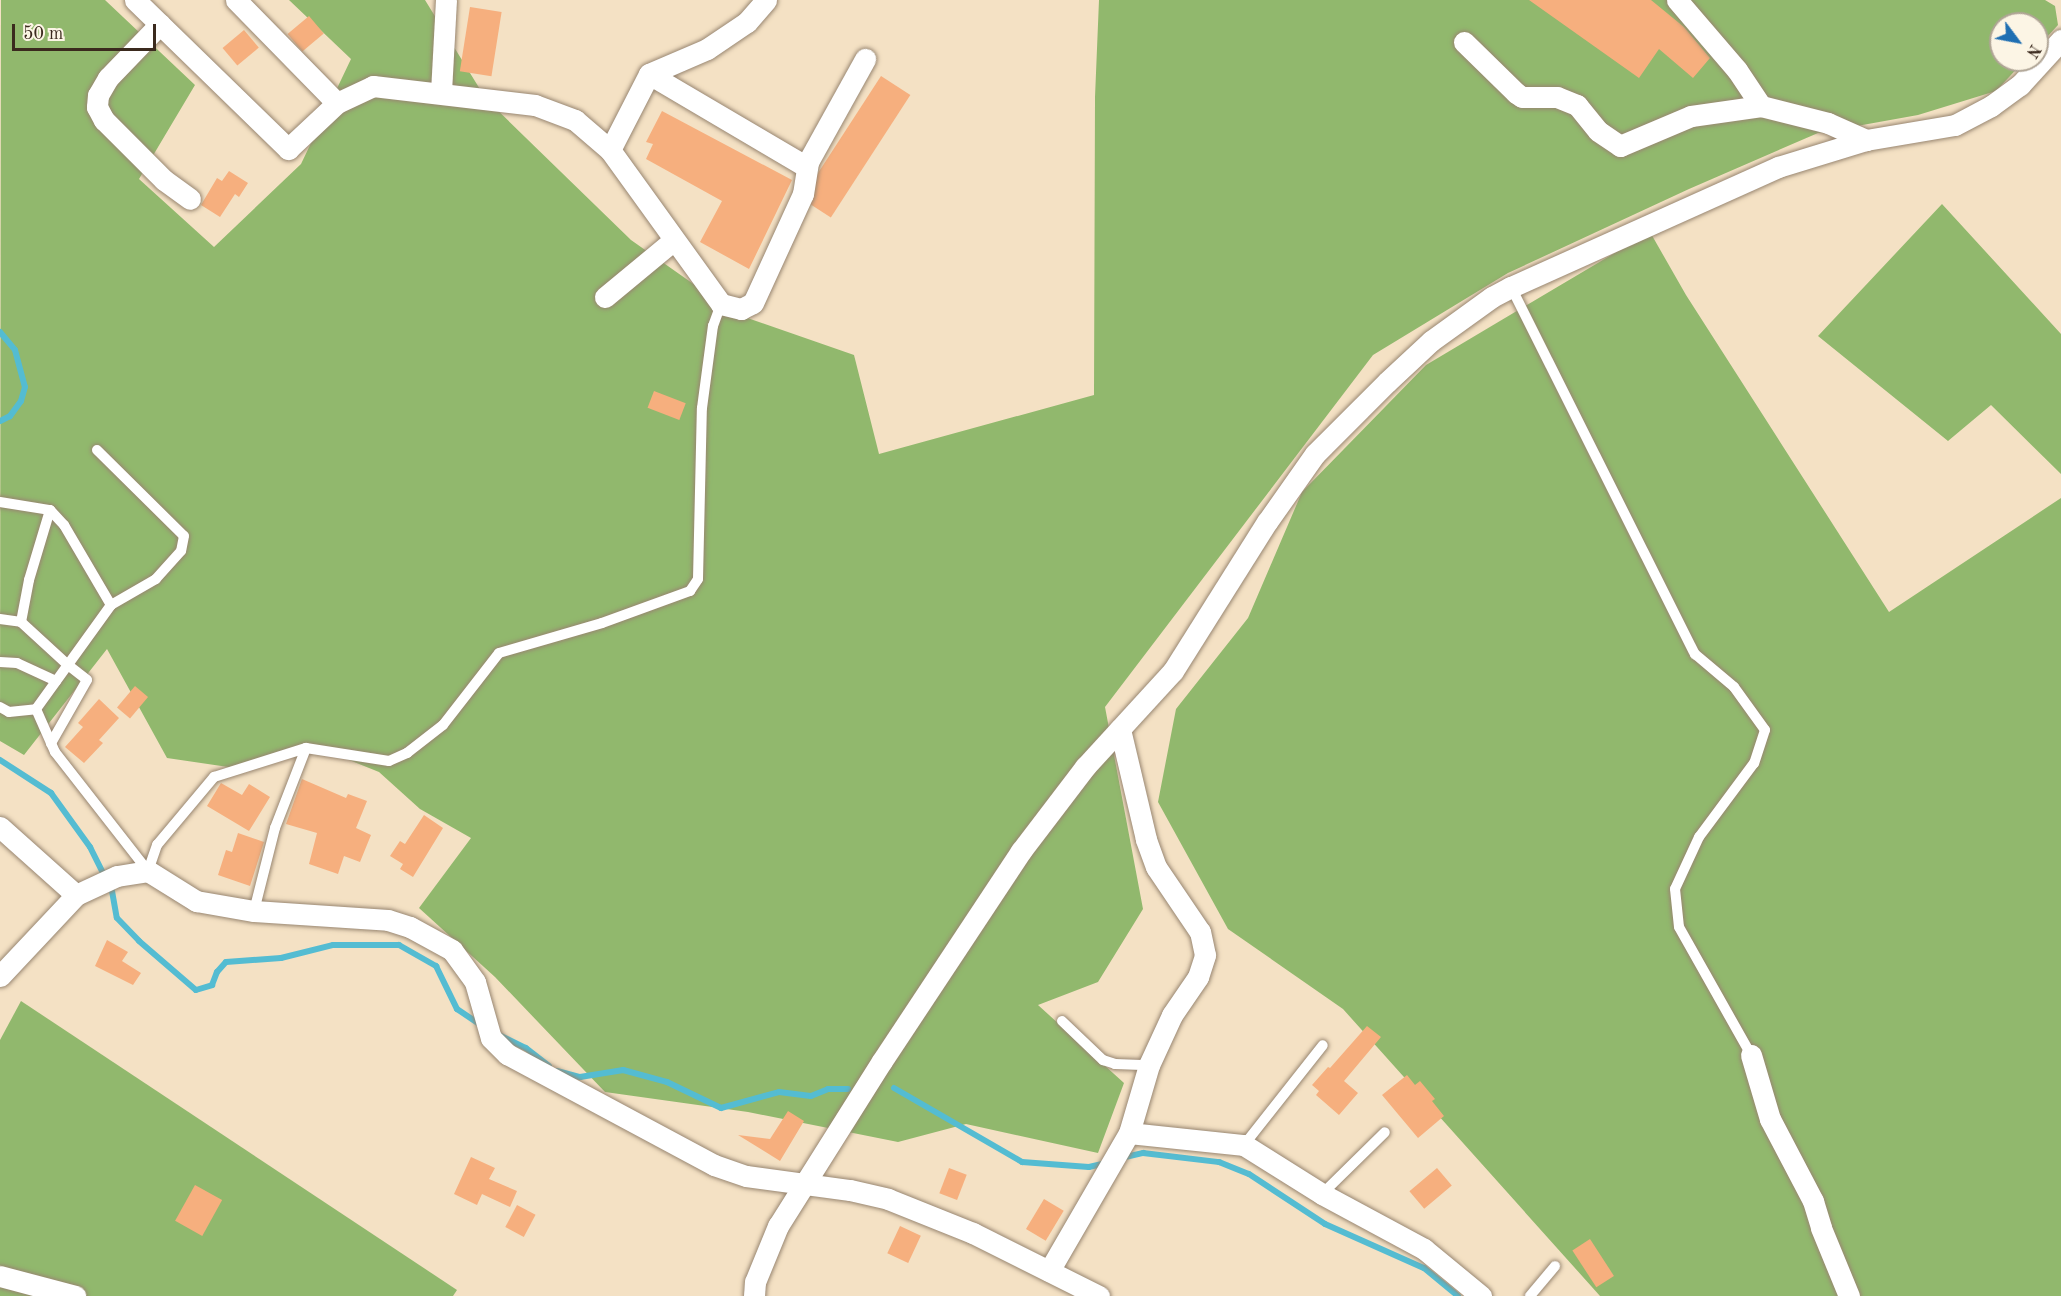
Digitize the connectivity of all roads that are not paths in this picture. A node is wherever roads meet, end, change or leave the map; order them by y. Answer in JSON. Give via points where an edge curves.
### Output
{"nodes":[{"id":1,"x":135,"y":0,"type":"edge"},
{"id":2,"x":236,"y":0,"type":"edge"},
{"id":3,"x":446,"y":0,"type":"edge"},
{"id":4,"x":766,"y":0,"type":"edge"},
{"id":5,"x":1677,"y":0,"type":"edge"},
{"id":6,"x":160,"y":24,"type":"junction"},
{"id":7,"x":2061,"y":40,"type":"edge"},
{"id":8,"x":1464,"y":42,"type":"dead end"},
{"id":9,"x":866,"y":59,"type":"dead end"},
{"id":10,"x":649,"y":74,"type":"junction"},
{"id":11,"x":441,"y":92,"type":"junction"},
{"id":12,"x":338,"y":103,"type":"junction"},
{"id":13,"x":1761,"y":106,"type":"junction"},
{"id":14,"x":1866,"y":140,"type":"junction"},
{"id":15,"x":610,"y":150,"type":"junction"},
{"id":16,"x":807,"y":167,"type":"junction"},
{"id":17,"x":190,"y":199,"type":"dead end"},
{"id":18,"x":674,"y":240,"type":"junction"},
{"id":19,"x":1511,"y":287,"type":"junction"},
{"id":20,"x":606,"y":297,"type":"dead end"},
{"id":21,"x":721,"y":303,"type":"junction"},
{"id":22,"x":96,"y":450,"type":"dead end"},
{"id":23,"x":0,"y":501,"type":"edge"},
{"id":24,"x":50,"y":510,"type":"junction"},
{"id":25,"x":111,"y":606,"type":"junction"},
{"id":26,"x":0,"y":619,"type":"edge"},
{"id":27,"x":21,"y":622,"type":"junction"},
{"id":28,"x":0,"y":662,"type":"edge"},
{"id":29,"x":68,"y":665,"type":"junction"},
{"id":30,"x":56,"y":681,"type":"junction"},
{"id":31,"x":0,"y":708,"type":"edge"},
{"id":32,"x":36,"y":709,"type":"junction"},
{"id":33,"x":1120,"y":729,"type":"junction"},
{"id":34,"x":51,"y":743,"type":"junction"},
{"id":35,"x":306,"y":748,"type":"junction"},
{"id":36,"x":0,"y":827,"type":"edge"},
{"id":37,"x":148,"y":871,"type":"junction"},
{"id":38,"x":76,"y":895,"type":"junction"},
{"id":39,"x":254,"y":910,"type":"junction"},
{"id":40,"x":0,"y":976,"type":"edge"},
{"id":41,"x":1062,"y":1021,"type":"dead end"},
{"id":42,"x":1323,"y":1045,"type":"dead end"},
{"id":43,"x":1751,"y":1055,"type":"joint"},
{"id":44,"x":1149,"y":1065,"type":"junction"},
{"id":45,"x":1385,"y":1132,"type":"dead end"},
{"id":46,"x":1129,"y":1133,"type":"junction"},
{"id":47,"x":1244,"y":1145,"type":"junction"},
{"id":48,"x":804,"y":1186,"type":"junction"},
{"id":49,"x":1322,"y":1194,"type":"junction"},
{"id":50,"x":1556,"y":1266,"type":"dead end"},
{"id":51,"x":1049,"y":1271,"type":"junction"},
{"id":52,"x":0,"y":1276,"type":"edge"},
{"id":53,"x":750,"y":1291,"type":"edge"},
{"id":54,"x":75,"y":1296,"type":"edge"},
{"id":55,"x":1099,"y":1296,"type":"edge"},
{"id":56,"x":1481,"y":1296,"type":"edge"},
{"id":57,"x":1530,"y":1296,"type":"edge"},
{"id":58,"x":1849,"y":1296,"type":"edge"}],
"edges":[{"from":1,"to":6,"type":"street"},
{"from":2,"to":12,"type":"street"},
{"from":3,"to":11,"type":"street"},
{"from":4,"to":10,"type":"street","via":[[747,22],[706,49]]},
{"from":5,"to":13,"type":"street","via":[[1737,70]]},
{"from":6,"to":12,"type":"street","via":[[288,149]]},
{"from":6,"to":17,"type":"street","via":[[108,78],[98,95],[97,107],[104,120],[164,180]]},
{"from":7,"to":14,"type":"street","via":[[2020,85],[1991,106],[1955,124]]},
{"from":8,"to":13,"type":"street","via":[[1522,97],[1557,97],[1577,105],[1598,131],[1620,146],[1691,116]]},
{"from":9,"to":16,"type":"street"},
{"from":10,"to":15,"type":"street"},
{"from":10,"to":16,"type":"street"},
{"from":11,"to":12,"type":"street","via":[[373,86]]},
{"from":11,"to":15,"type":"street","via":[[535,105],[575,120]]},
{"from":13,"to":14,"type":"street","via":[[1828,123]]},
{"from":14,"to":19,"type":"street","via":[[1778,166]]},
{"from":15,"to":18,"type":"street"},
{"from":16,"to":21,"type":"street","via":[[803,194],[753,303],[741,309]]},
{"from":18,"to":20,"type":"street"},
{"from":18,"to":21,"type":"street"},
{"from":19,"to":33,"type":"street","via":[[1431,341],[1315,454],[1173,671]]},
{"from":19,"to":43,"type":"lane","via":[[1695,654],[1734,687],[1765,730],[1754,763],[1699,837],[1675,889],[1679,927]]},
{"from":21,"to":35,"type":"lane","via":[[713,326],[702,408],[698,579],[690,591],[602,623],[499,653],[443,725],[407,753],[388,761]]},
{"from":22,"to":25,"type":"lane","via":[[184,536],[181,551],[156,579]]},
{"from":23,"to":24,"type":"lane"},
{"from":24,"to":25,"type":"lane","via":[[64,525]]},
{"from":24,"to":27,"type":"lane"},
{"from":25,"to":29,"type":"lane"},
{"from":26,"to":27,"type":"lane"},
{"from":27,"to":29,"type":"lane"},
{"from":28,"to":30,"type":"lane","via":[[17,663]]},
{"from":29,"to":30,"type":"lane"},
{"from":29,"to":34,"type":"lane","via":[[87,680]]},
{"from":30,"to":32,"type":"lane"},
{"from":31,"to":32,"type":"lane","via":[[9,712]]},
{"from":32,"to":34,"type":"lane"},
{"from":33,"to":44,"type":"street","via":[[1156,867],[1200,932],[1205,955]]},
{"from":33,"to":48,"type":"street","via":[[1085,766],[1021,851]]},
{"from":34,"to":37,"type":"lane"},
{"from":35,"to":37,"type":"lane","via":[[214,777],[158,845]]},
{"from":35,"to":39,"type":"lane","via":[[275,828]]},
{"from":36,"to":38,"type":"street"},
{"from":37,"to":38,"type":"street","via":[[117,876]]},
{"from":37,"to":39,"type":"street","via":[[196,901]]},
{"from":38,"to":40,"type":"street"},
{"from":39,"to":48,"type":"street","via":[[388,920],[410,927],[452,950],[475,982],[491,1038],[507,1054],[714,1165],[746,1176]]},
{"from":41,"to":44,"type":"lane","via":[[1103,1060]]},
{"from":42,"to":47,"type":"lane"},
{"from":43,"to":58,"type":"street","via":[[1770,1119],[1812,1201]]},
{"from":44,"to":46,"type":"street"},
{"from":45,"to":49,"type":"lane"},
{"from":46,"to":47,"type":"street"},
{"from":46,"to":51,"type":"street"},
{"from":47,"to":49,"type":"street"},
{"from":48,"to":51,"type":"street","via":[[850,1190],[888,1199],[974,1233]]},
{"from":48,"to":53,"type":"street","via":[[778,1226]]},
{"from":49,"to":56,"type":"street","via":[[1424,1249]]},
{"from":50,"to":57,"type":"lane"},
{"from":51,"to":55,"type":"street"},
{"from":52,"to":54,"type":"street"}]}
